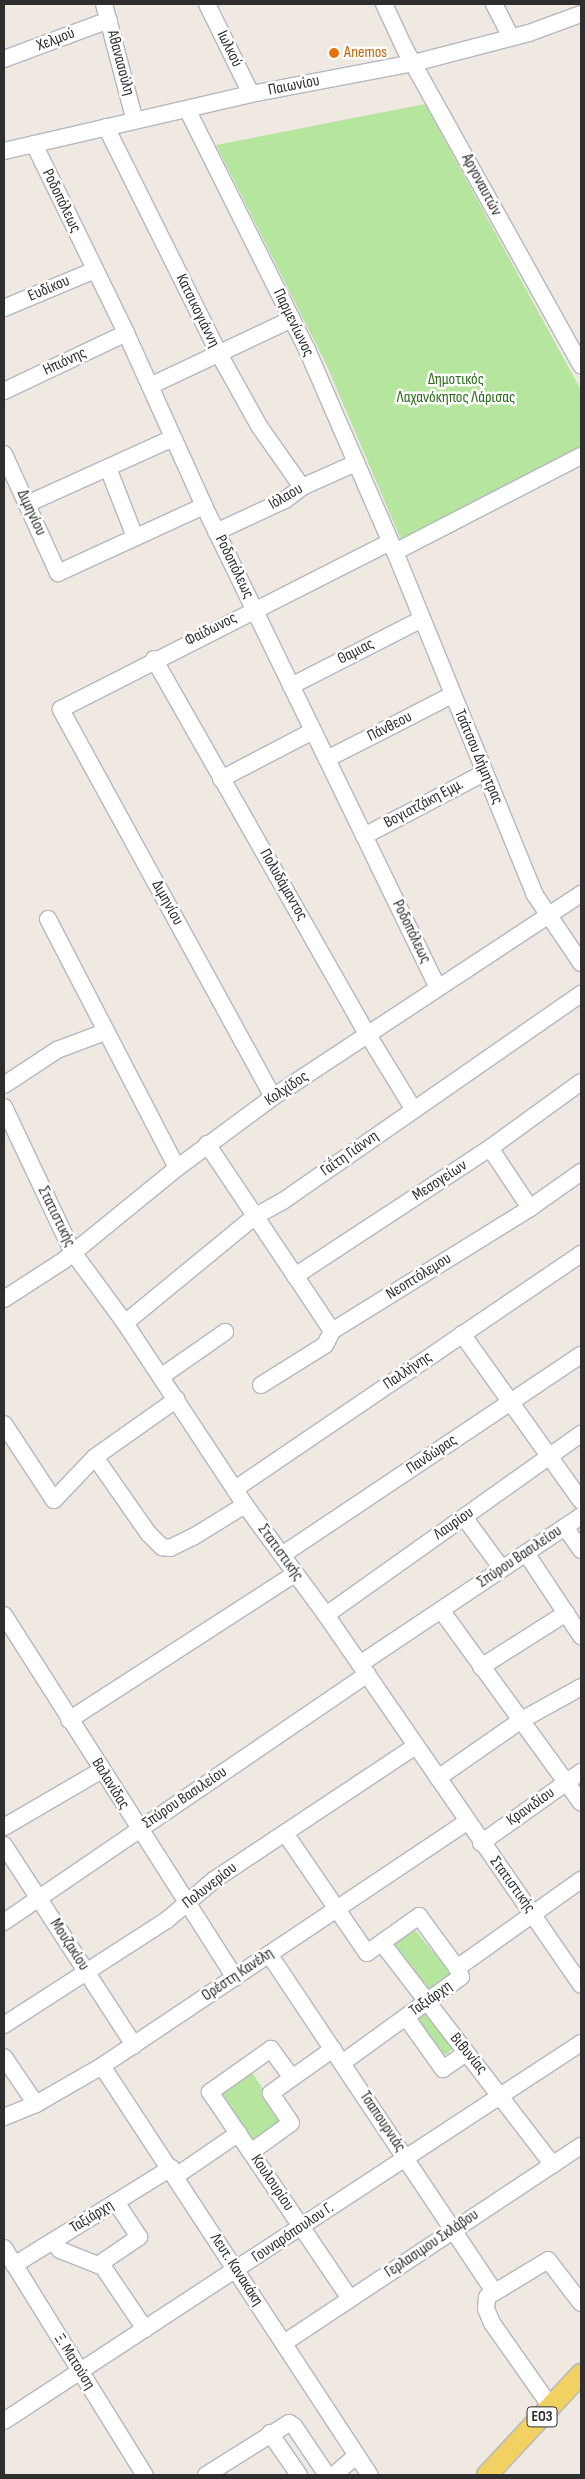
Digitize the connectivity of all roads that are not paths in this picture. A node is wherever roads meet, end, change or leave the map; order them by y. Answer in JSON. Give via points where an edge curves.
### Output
{"nodes":[{"id":1,"x":104,"y":4,"type":"edge"},
{"id":2,"x":207,"y":4,"type":"edge"},
{"id":3,"x":384,"y":4,"type":"edge"},
{"id":4,"x":494,"y":4,"type":"edge"},
{"id":5,"x":576,"y":11,"type":"edge"},
{"id":6,"x":109,"y":20,"type":"junction"},
{"id":7,"x":511,"y":38,"type":"junction"},
{"id":8,"x":4,"y":59,"type":"edge"},
{"id":9,"x":414,"y":63,"type":"junction"},
{"id":10,"x":251,"y":94,"type":"junction"},
{"id":11,"x":187,"y":109,"type":"junction"},
{"id":12,"x":135,"y":122,"type":"junction"},
{"id":13,"x":106,"y":127,"type":"junction"},
{"id":14,"x":34,"y":144,"type":"junction"},
{"id":15,"x":4,"y":150,"type":"edge"},
{"id":16,"x":95,"y":270,"type":"junction"},
{"id":17,"x":4,"y":308,"type":"edge"},
{"id":18,"x":292,"y":319,"type":"junction"},
{"id":19,"x":126,"y":333,"type":"junction"},
{"id":20,"x":219,"y":354,"type":"junction"},
{"id":21,"x":581,"y":365,"type":"edge"},
{"id":22,"x":150,"y":386,"type":"junction"},
{"id":23,"x":4,"y":391,"type":"edge"},
{"id":24,"x":173,"y":438,"type":"junction"},
{"id":25,"x":4,"y":454,"type":"edge"},
{"id":26,"x":581,"y":456,"type":"edge"},
{"id":27,"x":356,"y":463,"type":"junction"},
{"id":28,"x":108,"y":468,"type":"junction"},
{"id":29,"x":302,"y":487,"type":"junction"},
{"id":30,"x":27,"y":504,"type":"junction"},
{"id":31,"x":204,"y":506,"type":"junction"},
{"id":32,"x":216,"y":532,"type":"junction"},
{"id":33,"x":135,"y":537,"type":"junction"},
{"id":34,"x":392,"y":547,"type":"junction"},
{"id":35,"x":254,"y":608,"type":"junction"},
{"id":36,"x":422,"y":619,"type":"junction"},
{"id":37,"x":154,"y":659,"type":"junction"},
{"id":38,"x":291,"y":686,"type":"junction"},
{"id":39,"x":452,"y":695,"type":"junction"},
{"id":40,"x":61,"y":709,"type":"joint"},
{"id":41,"x":313,"y":731,"type":"junction"},
{"id":42,"x":327,"y":759,"type":"junction"},
{"id":43,"x":484,"y":773,"type":"junction"},
{"id":44,"x":221,"y":779,"type":"junction"},
{"id":45,"x":364,"y":836,"type":"junction"},
{"id":46,"x":581,"y":894,"type":"edge"},
{"id":47,"x":547,"y":916,"type":"junction"},
{"id":48,"x":48,"y":919,"type":"dead end"},
{"id":49,"x":581,"y":963,"type":"edge"},
{"id":50,"x":438,"y":988,"type":"junction"},
{"id":51,"x":581,"y":994,"type":"edge"},
{"id":52,"x":105,"y":1032,"type":"junction"},
{"id":53,"x":368,"y":1035,"type":"junction"},
{"id":54,"x":581,"y":1082,"type":"edge"},
{"id":55,"x":4,"y":1084,"type":"edge"},
{"id":56,"x":273,"y":1097,"type":"junction"},
{"id":57,"x":4,"y":1107,"type":"edge"},
{"id":58,"x":414,"y":1110,"type":"junction"},
{"id":59,"x":207,"y":1144,"type":"junction"},
{"id":60,"x":490,"y":1148,"type":"junction"},
{"id":61,"x":176,"y":1168,"type":"junction"},
{"id":62,"x":581,"y":1172,"type":"edge"},
{"id":63,"x":530,"y":1208,"type":"junction"},
{"id":64,"x":254,"y":1217,"type":"junction"},
{"id":65,"x":72,"y":1251,"type":"junction"},
{"id":66,"x":581,"y":1254,"type":"edge"},
{"id":67,"x":295,"y":1276,"type":"junction"},
{"id":68,"x":6,"y":1293,"type":"edge"},
{"id":69,"x":125,"y":1323,"type":"junction"},
{"id":70,"x":332,"y":1331,"type":"junction"},
{"id":71,"x":225,"y":1332,"type":"dead end"},
{"id":72,"x":462,"y":1334,"type":"junction"},
{"id":73,"x":581,"y":1355,"type":"edge"},
{"id":74,"x":162,"y":1376,"type":"junction"},
{"id":75,"x":261,"y":1385,"type":"dead end"},
{"id":76,"x":177,"y":1398,"type":"junction"},
{"id":77,"x":512,"y":1401,"type":"junction"},
{"id":78,"x":4,"y":1424,"type":"edge"},
{"id":79,"x":581,"y":1434,"type":"edge"},
{"id":80,"x":549,"y":1456,"type":"junction"},
{"id":81,"x":95,"y":1457,"type":"junction"},
{"id":82,"x":234,"y":1489,"type":"junction"},
{"id":83,"x":581,"y":1501,"type":"edge"},
{"id":84,"x":245,"y":1505,"type":"junction"},
{"id":85,"x":581,"y":1516,"type":"edge"},
{"id":86,"x":464,"y":1518,"type":"junction"},
{"id":87,"x":565,"y":1526,"type":"junction"},
{"id":88,"x":581,"y":1550,"type":"edge"},
{"id":89,"x":526,"y":1553,"type":"junction"},
{"id":90,"x":282,"y":1555,"type":"junction"},
{"id":91,"x":502,"y":1569,"type":"junction"},
{"id":92,"x":295,"y":1574,"type":"junction"},
{"id":93,"x":441,"y":1610,"type":"junction"},
{"id":94,"x":566,"y":1613,"type":"junction"},
{"id":95,"x":4,"y":1615,"type":"edge"},
{"id":96,"x":326,"y":1615,"type":"junction"},
{"id":97,"x":9,"y":1636,"type":"edge"},
{"id":98,"x":581,"y":1636,"type":"edge"},
{"id":99,"x":481,"y":1667,"type":"junction"},
{"id":100,"x":364,"y":1669,"type":"junction"},
{"id":101,"x":581,"y":1687,"type":"edge"},
{"id":102,"x":70,"y":1720,"type":"junction"},
{"id":103,"x":520,"y":1721,"type":"junction"},
{"id":104,"x":416,"y":1746,"type":"junction"},
{"id":105,"x":102,"y":1770,"type":"junction"},
{"id":106,"x":581,"y":1772,"type":"edge"},
{"id":107,"x":438,"y":1778,"type":"junction"},
{"id":108,"x":566,"y":1782,"type":"junction"},
{"id":109,"x":581,"y":1803,"type":"edge"},
{"id":110,"x":467,"y":1822,"type":"junction"},
{"id":111,"x":4,"y":1827,"type":"edge"},
{"id":112,"x":139,"y":1829,"type":"junction"},
{"id":113,"x":285,"y":1833,"type":"junction"},
{"id":114,"x":481,"y":1842,"type":"junction"},
{"id":115,"x":4,"y":1845,"type":"edge"},
{"id":116,"x":581,"y":1880,"type":"edge"},
{"id":117,"x":39,"y":1898,"type":"junction"},
{"id":118,"x":187,"y":1903,"type":"junction"},
{"id":119,"x":336,"y":1909,"type":"junction"},
{"id":120,"x":534,"y":1916,"type":"junction"},
{"id":121,"x":4,"y":1922,"type":"edge"},
{"id":122,"x":382,"y":1943,"type":"junction"},
{"id":123,"x":269,"y":1954,"type":"junction"},
{"id":124,"x":457,"y":1968,"type":"junction"},
{"id":125,"x":86,"y":1972,"type":"junction"},
{"id":126,"x":235,"y":1978,"type":"junction"},
{"id":127,"x":581,"y":1985,"type":"edge"},
{"id":128,"x":427,"y":2002,"type":"junction"},
{"id":129,"x":406,"y":2017,"type":"junction"},
{"id":130,"x":4,"y":2025,"type":"edge"},
{"id":131,"x":581,"y":2043,"type":"edge"},
{"id":132,"x":134,"y":2045,"type":"junction"},
{"id":133,"x":333,"y":2049,"type":"junction"},
{"id":134,"x":466,"y":2053,"type":"junction"},
{"id":135,"x":4,"y":2057,"type":"edge"},
{"id":136,"x":342,"y":2063,"type":"junction"},
{"id":137,"x":102,"y":2066,"type":"junction"},
{"id":138,"x":9,"y":2078,"type":"edge"},
{"id":139,"x":292,"y":2078,"type":"junction"},
{"id":140,"x":501,"y":2094,"type":"junction"},
{"id":141,"x":36,"y":2104,"type":"junction"},
{"id":142,"x":4,"y":2116,"type":"edge"},
{"id":143,"x":239,"y":2133,"type":"junction"},
{"id":144,"x":581,"y":2146,"type":"edge"},
{"id":145,"x":251,"y":2152,"type":"junction"},
{"id":146,"x":405,"y":2158,"type":"junction"},
{"id":147,"x":553,"y":2165,"type":"junction"},
{"id":148,"x":174,"y":2172,"type":"junction"},
{"id":149,"x":116,"y":2202,"type":"junction"},
{"id":150,"x":302,"y":2228,"type":"junction"},
{"id":151,"x":454,"y":2230,"type":"junction"},
{"id":152,"x":53,"y":2241,"type":"junction"},
{"id":153,"x":4,"y":2248,"type":"edge"},
{"id":154,"x":98,"y":2265,"type":"junction"},
{"id":155,"x":11,"y":2270,"type":"edge"},
{"id":156,"x":237,"y":2272,"type":"junction"},
{"id":157,"x":494,"y":2291,"type":"junction"},
{"id":158,"x":350,"y":2300,"type":"junction"},
{"id":159,"x":581,"y":2303,"type":"edge"},
{"id":160,"x":145,"y":2329,"type":"junction"},
{"id":161,"x":284,"y":2342,"type":"junction"},
{"id":162,"x":80,"y":2371,"type":"junction"},
{"id":163,"x":581,"y":2374,"type":"edge"},
{"id":164,"x":550,"y":2407,"type":"junction"},
{"id":165,"x":4,"y":2421,"type":"edge"},
{"id":166,"x":270,"y":2433,"type":"junction"},
{"id":167,"x":356,"y":2456,"type":"junction"},
{"id":168,"x":145,"y":2475,"type":"edge"},
{"id":169,"x":206,"y":2475,"type":"edge"},
{"id":170,"x":299,"y":2475,"type":"edge"},
{"id":171,"x":327,"y":2475,"type":"edge"},
{"id":172,"x":334,"y":2475,"type":"edge"},
{"id":173,"x":370,"y":2475,"type":"edge"},
{"id":174,"x":487,"y":2475,"type":"edge"}],
"edges":[{"from":1,"to":6,"type":"street","name":"Αθανασούλη"},
{"from":2,"to":10,"type":"street","name":"Ιωλκού"},
{"from":3,"to":9,"type":"street","name":"Αργοναυτών"},
{"from":4,"to":7,"type":"street"},
{"from":5,"to":7,"type":"street","name":"Παιωνίου"},
{"from":6,"to":8,"type":"street","name":"Χελμού"},
{"from":6,"to":12,"type":"street","name":"Αθανασούλη"},
{"from":7,"to":9,"type":"street","name":"Παιωνίου"},
{"from":9,"to":10,"type":"street","name":"Παιωνίου"},
{"from":9,"to":21,"type":"street","name":"Αργοναυτών"},
{"from":10,"to":11,"type":"street","name":"Παιωνίου"},
{"from":11,"to":12,"type":"street","name":"Παιωνίου"},
{"from":11,"to":18,"type":"street","name":"Παρμενίωνος"},
{"from":12,"to":13,"type":"street","name":"Παιωνίου"},
{"from":13,"to":14,"type":"street","name":"Παιωνίου"},
{"from":13,"to":20,"type":"street","name":"Κατσικογιάννη"},
{"from":14,"to":15,"type":"street","name":"Παιωνίου"},
{"from":14,"to":16,"type":"street","name":"Ροδοπόλεως"},
{"from":16,"to":17,"type":"street","name":"Ευδίκου"},
{"from":16,"to":19,"type":"street","name":"Ροδοπόλεως"},
{"from":18,"to":20,"type":"street"},
{"from":18,"to":27,"type":"street","name":"Παρμενίωνος"},
{"from":19,"to":22,"type":"street","name":"Ροδοπόλεως"},
{"from":19,"to":23,"type":"street","name":"Ηπιόνης"},
{"from":20,"to":22,"type":"street"},
{"from":20,"to":29,"type":"street","name":"Κατσικογιάννη","via":[[259,426]]},
{"from":22,"to":24,"type":"street","name":"Ροδοπόλεως"},
{"from":24,"to":28,"type":"street"},
{"from":24,"to":31,"type":"street","name":"Ροδοπόλεως"},
{"from":25,"to":30,"type":"street","name":"Διμηνίου"},
{"from":26,"to":34,"type":"street","name":"Φαίδωνος"},
{"from":27,"to":29,"type":"street","name":"Ιόλαου"},
{"from":27,"to":34,"type":"street","name":"Παρμενίωνος"},
{"from":28,"to":30,"type":"street"},
{"from":28,"to":33,"type":"street"},
{"from":29,"to":32,"type":"street","name":"Ιόλαου","via":[[285,500]]},
{"from":30,"to":33,"type":"street","name":"Διμηνίου","via":[[58,573]]},
{"from":31,"to":32,"type":"street","name":"Ροδοπόλεως"},
{"from":31,"to":33,"type":"street"},
{"from":32,"to":35,"type":"street","name":"Ροδοπόλεως"},
{"from":34,"to":35,"type":"street","name":"Φαίδωνος"},
{"from":34,"to":36,"type":"street","name":"Τσάτσου Δήμητρας"},
{"from":35,"to":37,"type":"street","name":"Φαίδωνος"},
{"from":35,"to":38,"type":"street","name":"Ροδοπόλεως"},
{"from":36,"to":38,"type":"street","name":"Θαμιας"},
{"from":36,"to":39,"type":"street","name":"Τσάτσου Δήμητρας"},
{"from":37,"to":40,"type":"street","name":"Φαίδωνος"},
{"from":37,"to":44,"type":"street","name":"Πολυδάμαντος"},
{"from":38,"to":41,"type":"street","name":"Ροδοπόλεως"},
{"from":39,"to":42,"type":"street","name":"Πάνθεου"},
{"from":39,"to":43,"type":"street","name":"Τσάτσου Δήμητρας"},
{"from":40,"to":56,"type":"street","name":"Διμηνίου"},
{"from":41,"to":42,"type":"street","name":"Ροδοπόλεως"},
{"from":41,"to":44,"type":"street"},
{"from":42,"to":45,"type":"street","name":"Ροδοπόλεως"},
{"from":43,"to":45,"type":"street","name":"Βογιατζάκη Εμμ."},
{"from":43,"to":47,"type":"street","name":"Τσάτσου Δήμητρας"},
{"from":44,"to":53,"type":"street","name":"Πολυδάμαντος"},
{"from":45,"to":50,"type":"street","name":"Ροδοπόλεως"},
{"from":46,"to":47,"type":"street","name":"Κολχίδος"},
{"from":47,"to":49,"type":"street","name":"Τσάτσου Δήμητρας"},
{"from":47,"to":50,"type":"street","name":"Κολχίδος"},
{"from":48,"to":52,"type":"street"},
{"from":50,"to":53,"type":"street","name":"Κολχίδος"},
{"from":51,"to":58,"type":"street","name":"Γαΐτη Γιάννη"},
{"from":52,"to":55,"type":"street","via":[[57,1050]]},
{"from":52,"to":61,"type":"street"},
{"from":53,"to":56,"type":"street","name":"Κολχίδος"},
{"from":53,"to":58,"type":"street","name":"Πολυδάμαντος"},
{"from":54,"to":60,"type":"street","name":"Μεσογείων"},
{"from":56,"to":59,"type":"street","name":"Κολχίδος"},
{"from":57,"to":65,"type":"street","name":"Στατιστικής"},
{"from":58,"to":64,"type":"street","name":"Γαΐτη Γιάννη","via":[[283,1201]]},
{"from":59,"to":61,"type":"street","name":"Κολχίδος"},
{"from":59,"to":64,"type":"street"},
{"from":60,"to":63,"type":"street"},
{"from":60,"to":67,"type":"street","name":"Μεσογείων"},
{"from":61,"to":65,"type":"street","name":"Κολχίδος"},
{"from":62,"to":63,"type":"street","name":"Νεοπτόλεμου"},
{"from":63,"to":70,"type":"street","name":"Νεοπτόλεμου"},
{"from":64,"to":67,"type":"street"},
{"from":64,"to":69,"type":"street","name":"Γαΐτη Γιάννη"},
{"from":65,"to":68,"type":"street","name":"Κολχίδος","via":[[63,1261]]},
{"from":65,"to":69,"type":"street","name":"Στατιστικής"},
{"from":66,"to":72,"type":"street","name":"Παλλήνης"},
{"from":67,"to":70,"type":"street"},
{"from":69,"to":74,"type":"street","name":"Στατιστικής"},
{"from":70,"to":75,"type":"street","name":"Νεοπτόλεμου","via":[[325,1345]]},
{"from":71,"to":74,"type":"street"},
{"from":72,"to":77,"type":"street"},
{"from":72,"to":82,"type":"street","name":"Παλλήνης"},
{"from":73,"to":77,"type":"street","name":"Πανδώρας"},
{"from":74,"to":76,"type":"street","name":"Στατιστικής"},
{"from":76,"to":81,"type":"street"},
{"from":76,"to":82,"type":"street","name":"Στατιστικής"},
{"from":77,"to":80,"type":"street"},
{"from":77,"to":90,"type":"street","name":"Πανδώρας"},
{"from":78,"to":81,"type":"street","via":[[54,1500]]},
{"from":79,"to":80,"type":"street","name":"Λαυρίου"},
{"from":80,"to":83,"type":"street"},
{"from":80,"to":86,"type":"street","name":"Λαυρίου"},
{"from":81,"to":84,"type":"street","via":[[148,1533],[162,1547],[170,1548],[193,1537]]},
{"from":82,"to":84,"type":"street","name":"Στατιστικής"},
{"from":84,"to":90,"type":"street","name":"Στατιστικής"},
{"from":85,"to":87,"type":"street","name":"Σπύρου Βασιλείου"},
{"from":86,"to":91,"type":"street"},
{"from":86,"to":96,"type":"street","name":"Λαυρίου"},
{"from":87,"to":88,"type":"street"},
{"from":87,"to":89,"type":"street","name":"Σπύρου Βασιλείου"},
{"from":89,"to":91,"type":"street","name":"Σπύρου Βασιλείου"},
{"from":89,"to":94,"type":"street"},
{"from":90,"to":92,"type":"street","name":"Στατιστικής"},
{"from":91,"to":93,"type":"street","name":"Σπύρου Βασιλείου"},
{"from":92,"to":96,"type":"street","name":"Στατιστικής"},
{"from":92,"to":102,"type":"street"},
{"from":93,"to":99,"type":"street"},
{"from":93,"to":100,"type":"street","name":"Σπύρου Βασιλείου"},
{"from":94,"to":98,"type":"street"},
{"from":94,"to":99,"type":"street"},
{"from":95,"to":97,"type":"street","name":"Βαλανίδας"},
{"from":96,"to":100,"type":"street","name":"Στατιστικής"},
{"from":97,"to":102,"type":"street","name":"Βαλανίδας"},
{"from":99,"to":103,"type":"street"},
{"from":100,"to":104,"type":"street","name":"Στατιστικής"},
{"from":100,"to":112,"type":"street","name":"Σπύρου Βασιλείου"},
{"from":101,"to":103,"type":"street"},
{"from":102,"to":105,"type":"street","name":"Βαλανίδας"},
{"from":103,"to":107,"type":"street"},
{"from":103,"to":108,"type":"street"},
{"from":104,"to":107,"type":"street","name":"Στατιστικής"},
{"from":104,"to":113,"type":"street","name":"Πολυνερίου"},
{"from":105,"to":111,"type":"street"},
{"from":105,"to":112,"type":"street","name":"Βαλανίδας"},
{"from":106,"to":108,"type":"street","name":"Κρανιδίου"},
{"from":107,"to":110,"type":"street","name":"Στατιστικής"},
{"from":108,"to":109,"type":"street"},
{"from":108,"to":114,"type":"street","name":"Κρανιδίου"},
{"from":110,"to":114,"type":"street","name":"Στατιστικής"},
{"from":110,"to":119,"type":"street","name":"Ορέστη Κανέλη"},
{"from":112,"to":117,"type":"street","name":"Σπύρου Βασιλείου"},
{"from":112,"to":118,"type":"street","name":"Βαλανίδας"},
{"from":113,"to":118,"type":"street","name":"Πολυνερίου","via":[[214,1880]]},
{"from":113,"to":119,"type":"street"},
{"from":114,"to":120,"type":"street","name":"Στατιστικής"},
{"from":115,"to":117,"type":"street","name":"Μουζακίου"},
{"from":116,"to":120,"type":"street","name":"Ταξιάρχη"},
{"from":117,"to":121,"type":"street","name":"Σπύρου Βασιλείου"},
{"from":117,"to":125,"type":"street","name":"Μουζακίου"},
{"from":118,"to":125,"type":"street","name":"Πολυνερίου","via":[[167,1920]]},
{"from":118,"to":126,"type":"street","name":"Βαλανίδας"},
{"from":119,"to":122,"type":"street","via":[[367,1953]]},
{"from":119,"to":123,"type":"street","name":"Ορέστη Κανέλη"},
{"from":120,"to":124,"type":"street","name":"Ταξιάρχη"},
{"from":120,"to":127,"type":"street","name":"Στατιστικής"},
{"from":122,"to":124,"type":"street","via":[[419,1916]]},
{"from":122,"to":128,"type":"street","name":"Βιθυνίας"},
{"from":123,"to":126,"type":"street","name":"Ορέστη Κανέλη"},
{"from":123,"to":133,"type":"street","name":"Τσαπουρνιάς"},
{"from":124,"to":128,"type":"street","name":"Ταξιάρχη","via":[[461,1977]]},
{"from":125,"to":130,"type":"street","name":"Πολυνερίου"},
{"from":125,"to":132,"type":"street","name":"Μουζακίου"},
{"from":126,"to":132,"type":"street","name":"Ορέστη Κανέλη"},
{"from":128,"to":129,"type":"street","name":"Ταξιάρχη"},
{"from":128,"to":134,"type":"street","name":"Βιθυνίας"},
{"from":129,"to":134,"type":"street","via":[[443,2069]]},
{"from":129,"to":136,"type":"street","name":"Ταξιάρχη"},
{"from":131,"to":140,"type":"street","name":"Γουναρόπουλου Γ."},
{"from":132,"to":137,"type":"street","name":"Ορέστη Κανέλη"},
{"from":133,"to":136,"type":"street","name":"Τσαπουρνιάς"},
{"from":133,"to":139,"type":"street"},
{"from":134,"to":140,"type":"street","name":"Βιθυνίας"},
{"from":135,"to":138,"type":"street"},
{"from":136,"to":146,"type":"street","name":"Τσαπουρνιάς"},
{"from":137,"to":141,"type":"street","name":"Ορέστη Κανέλη"},
{"from":137,"to":148,"type":"street","name":"Λευτ. Κανακάκη"},
{"from":138,"to":141,"type":"street"},
{"from":139,"to":143,"type":"street","name":"Κουλουρίου","via":[[271,2049],[210,2092]]},
{"from":139,"to":145,"type":"street","via":[[270,2093],[291,2123]]},
{"from":140,"to":146,"type":"street","name":"Γουναρόπουλου Γ."},
{"from":140,"to":147,"type":"street","name":"Βιθυνίας"},
{"from":141,"to":142,"type":"street","name":"Ορέστη Κανέλη"},
{"from":143,"to":145,"type":"street","name":"Κουλουρίου"},
{"from":143,"to":148,"type":"street","name":"Ταξιάρχη"},
{"from":144,"to":147,"type":"street","name":"Γερλασιμου Σκλάβου"},
{"from":145,"to":150,"type":"street","name":"Κουλουρίου"},
{"from":146,"to":150,"type":"street","name":"Γουναρόπουλου Γ."},
{"from":146,"to":151,"type":"street","name":"Τσαπουρνιάς"},
{"from":147,"to":151,"type":"street","name":"Γερλασιμου Σκλάβου"},
{"from":148,"to":149,"type":"street","name":"Ταξιάρχη"},
{"from":148,"to":156,"type":"street","name":"Λευτ. Κανακάκη"},
{"from":149,"to":152,"type":"street","name":"Ταξιάρχη"},
{"from":149,"to":154,"type":"street","via":[[139,2237]]},
{"from":150,"to":156,"type":"street","name":"Γουναρόπουλου Γ."},
{"from":150,"to":158,"type":"street","name":"Κουλουρίου"},
{"from":151,"to":157,"type":"street","name":"Τσαπουρνιάς"},
{"from":151,"to":158,"type":"street","name":"Γερλασιμου Σκλάβου"},
{"from":152,"to":154,"type":"street","via":[[60,2250]]},
{"from":152,"to":155,"type":"street","name":"Ταξιάρχη"},
{"from":153,"to":155,"type":"street","name":"Ξ. Ματούση"},
{"from":154,"to":160,"type":"street","via":[[105,2270]]},
{"from":155,"to":162,"type":"street","name":"Ξ. Ματούση"},
{"from":156,"to":160,"type":"street","name":"Γουναρόπουλου Γ."},
{"from":156,"to":161,"type":"street","name":"Λευτ. Κανακάκη"},
{"from":157,"to":159,"type":"street","via":[[548,2260]]},
{"from":157,"to":164,"type":"street","via":[[488,2297],[486,2309],[492,2323]]},
{"from":158,"to":161,"type":"street","name":"Γερλασιμου Σκλάβου"},
{"from":160,"to":162,"type":"street","name":"Γουναρόπουλου Γ."},
{"from":161,"to":167,"type":"street","name":"Λευτ. Κανακάκη"},
{"from":162,"to":165,"type":"street","name":"Γουναρόπουλου Γ."},
{"from":162,"to":168,"type":"street","name":"Ξ. Ματούση"},
{"from":163,"to":164,"type":"main road","number":"ΕΟ3"},
{"from":164,"to":174,"type":"main road","number":"ΕΟ3"},
{"from":166,"to":169,"type":"street"},
{"from":166,"to":170,"type":"street"},
{"from":166,"to":171,"type":"street","via":[[286,2424],[294,2426]]},
{"from":167,"to":172,"type":"street"},
{"from":167,"to":173,"type":"street","name":"Λευτ. Κανακάκη"}]}
